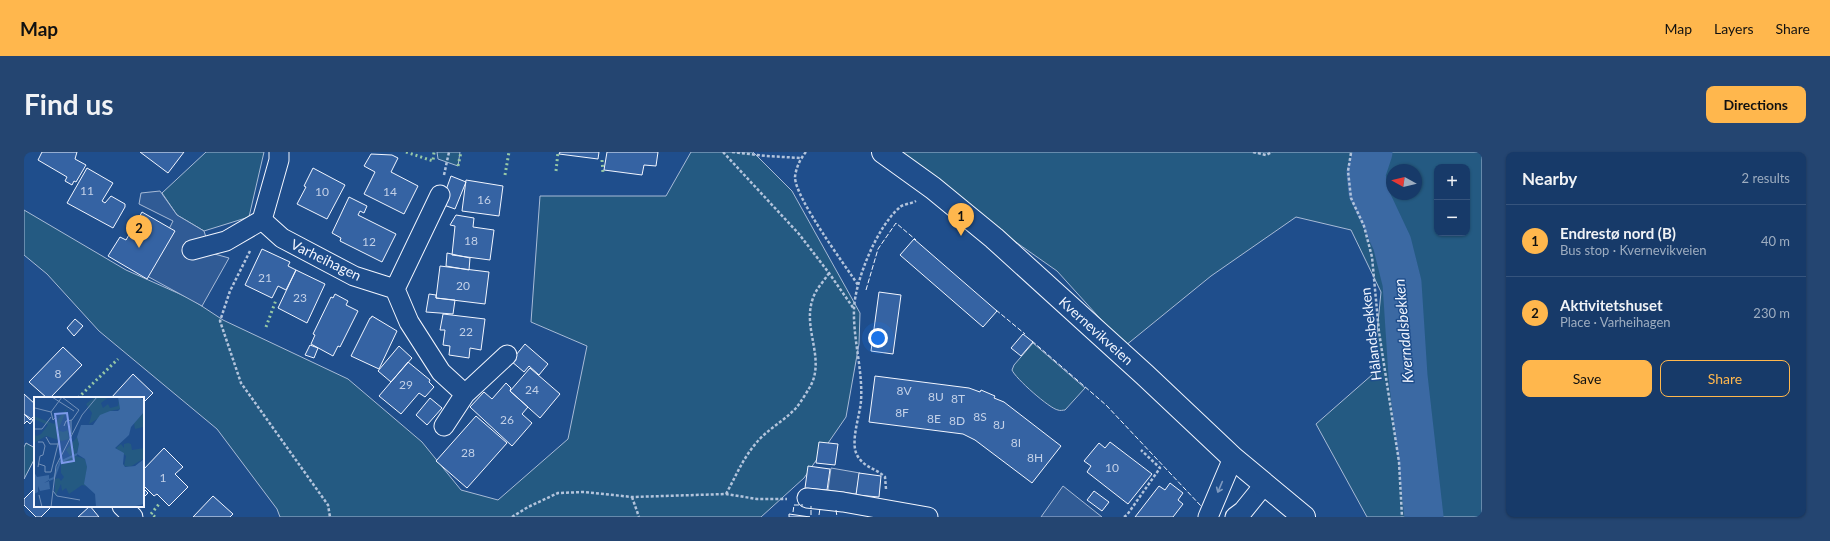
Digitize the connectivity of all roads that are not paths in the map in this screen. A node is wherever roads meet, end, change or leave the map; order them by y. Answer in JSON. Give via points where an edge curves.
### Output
{"nodes":[{"id":1,"x":279,"y":152,"type":"edge"},
{"id":2,"x":883,"y":152,"type":"edge"},
{"id":3,"x":440,"y":195,"type":"dead end"},
{"id":4,"x":262,"y":220,"type":"junction"},
{"id":5,"x":192,"y":250,"type":"dead end"},
{"id":6,"x":395,"y":289,"type":"junction"},
{"id":7,"x":507,"y":355,"type":"dead end"},
{"id":8,"x":464,"y":394,"type":"junction"},
{"id":9,"x":444,"y":426,"type":"dead end"},
{"id":10,"x":1233,"y":458,"type":"junction"},
{"id":11,"x":1264,"y":485,"type":"junction"},
{"id":12,"x":807,"y":498,"type":"road end"},
{"id":13,"x":123,"y":507,"type":"edge"},
{"id":14,"x":906,"y":515,"type":"edge"},
{"id":15,"x":133,"y":517,"type":"edge"},
{"id":16,"x":928,"y":517,"type":"edge"},
{"id":17,"x":1208,"y":517,"type":"edge"},
{"id":18,"x":1235,"y":517,"type":"edge"},
{"id":19,"x":1304,"y":517,"type":"edge"}],
"edges":[{"from":1,"to":4,"type":"street"},
{"from":2,"to":10,"type":"main road","name":"Kvernevikveien","via":[[933,188],[994,238]]},
{"from":3,"to":6,"type":"street"},
{"from":4,"to":5,"type":"street","via":[[226,241]]},
{"from":4,"to":6,"type":"street","name":"Varheihagen","via":[[282,238],[354,276]]},
{"from":6,"to":8,"type":"street","via":[[409,322],[441,372]]},
{"from":7,"to":8,"type":"street"},
{"from":8,"to":9,"type":"street"},
{"from":10,"to":11,"type":"main road","name":"Kvernevikveien"},
{"from":10,"to":17,"type":"street","one_way":true},
{"from":11,"to":18,"type":"street"},
{"from":11,"to":19,"type":"main road","name":"Kvernevikveien"},
{"from":12,"to":14,"type":"street","via":[[843,502]]},
{"from":13,"to":15,"type":"street"},
{"from":14,"to":16,"type":"street"}]}
